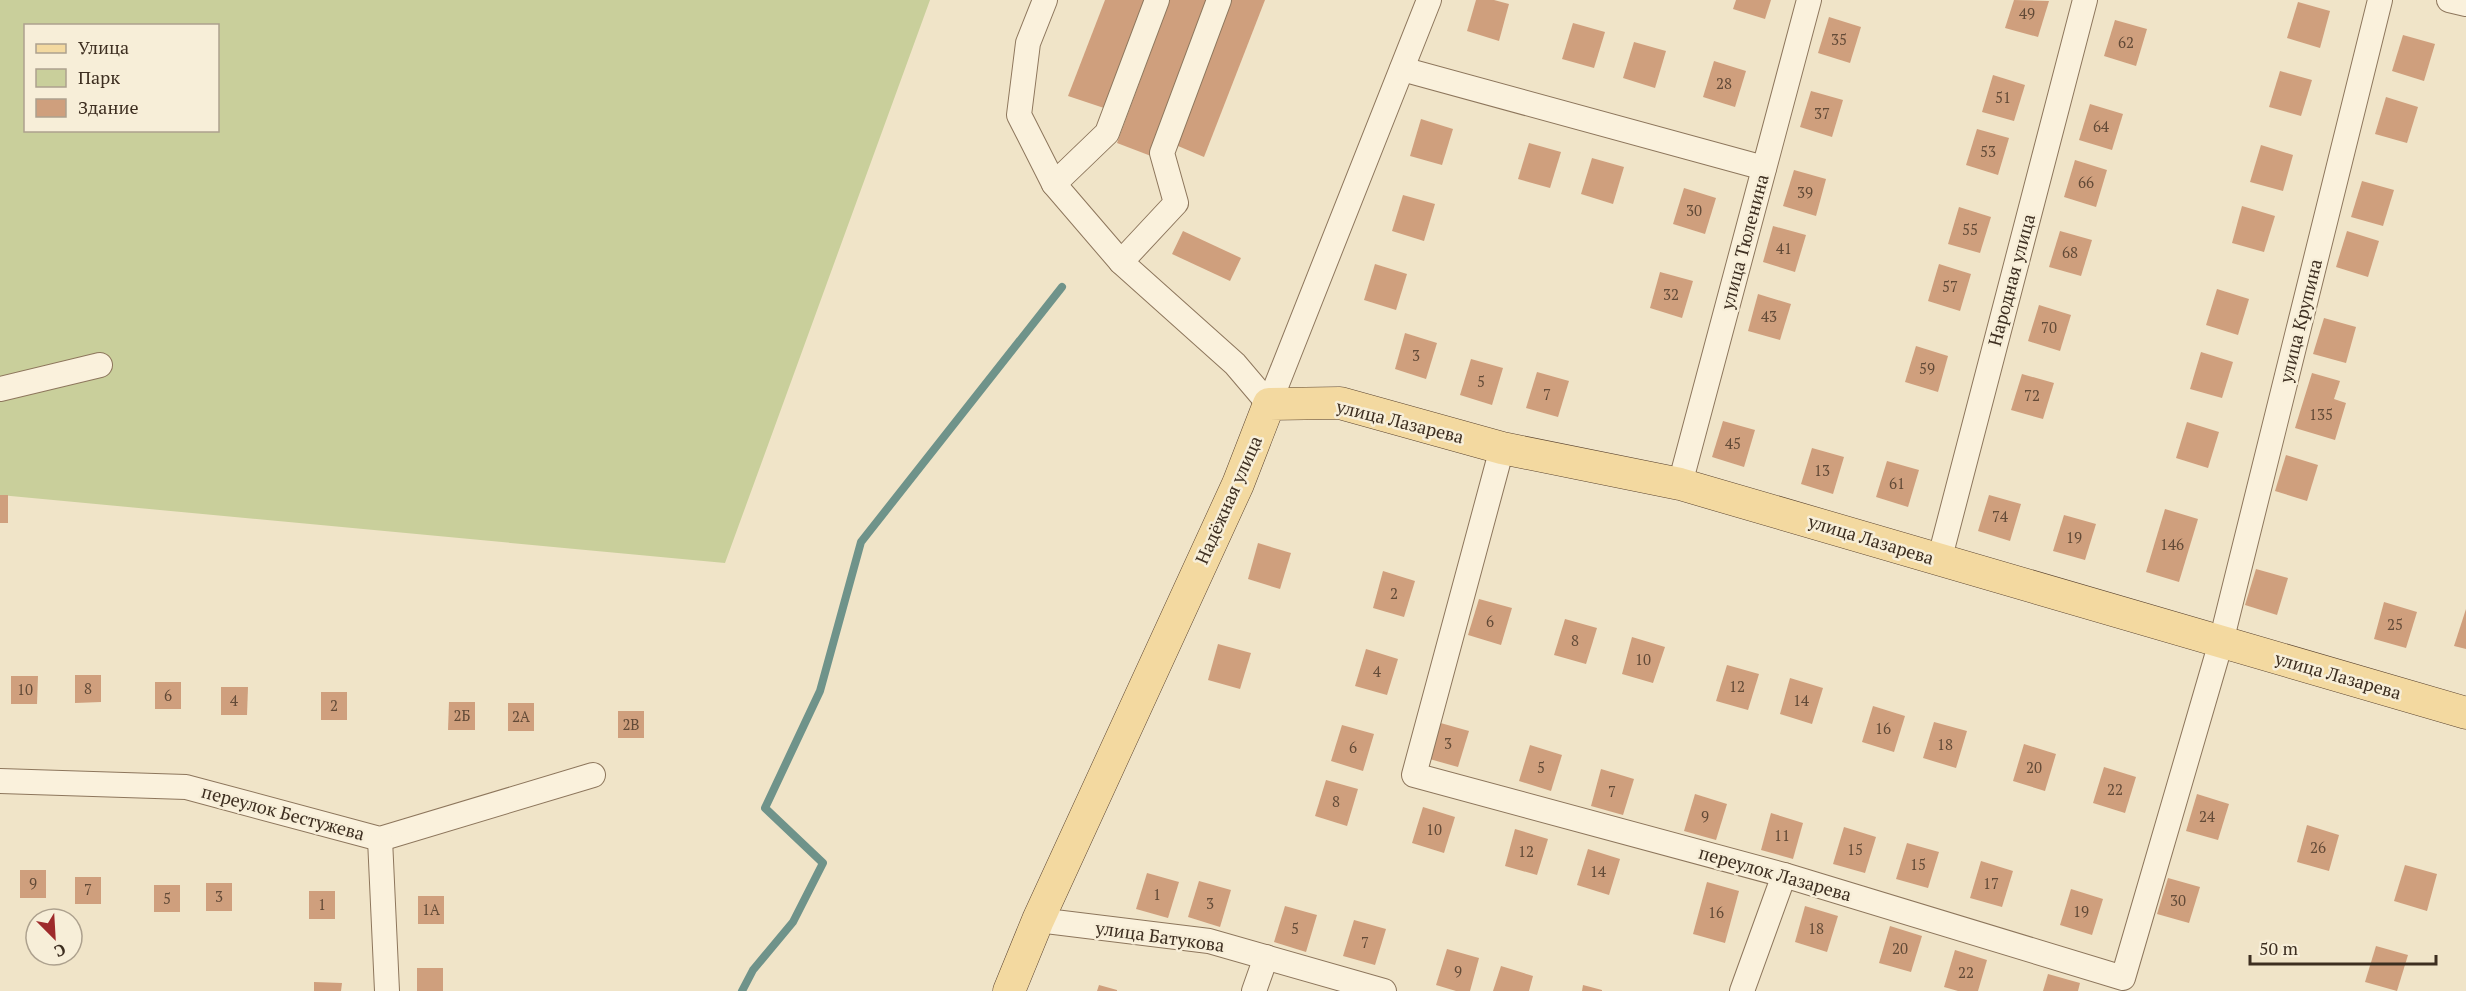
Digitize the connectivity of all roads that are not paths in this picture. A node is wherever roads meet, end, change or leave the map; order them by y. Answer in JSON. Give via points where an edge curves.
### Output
{"nodes":[{"id":1,"x":1045,"y":0,"type":"edge"},
{"id":2,"x":1157,"y":0,"type":"edge"},
{"id":3,"x":1220,"y":0,"type":"edge"},
{"id":4,"x":1429,"y":0,"type":"edge"},
{"id":5,"x":1809,"y":0,"type":"edge"},
{"id":6,"x":2085,"y":0,"type":"edge"},
{"id":7,"x":2380,"y":0,"type":"edge"},
{"id":8,"x":2449,"y":0,"type":"edge"},
{"id":9,"x":2466,"y":4,"type":"edge"},
{"id":10,"x":1402,"y":69,"type":"junction"},
{"id":11,"x":1764,"y":168,"type":"junction"},
{"id":12,"x":1054,"y":184,"type":"junction"},
{"id":13,"x":1121,"y":262,"type":"junction"},
{"id":14,"x":100,"y":365,"type":"dead end"},
{"id":15,"x":0,"y":389,"type":"edge"},
{"id":16,"x":1269,"y":404,"type":"junction"},
{"id":17,"x":1502,"y":448,"type":"junction"},
{"id":18,"x":1680,"y":484,"type":"junction"},
{"id":19,"x":1939,"y":561,"type":"junction"},
{"id":20,"x":2221,"y":642,"type":"junction"},
{"id":21,"x":2466,"y":713,"type":"edge"},
{"id":22,"x":593,"y":776,"type":"dead end"},
{"id":23,"x":0,"y":781,"type":"edge"},
{"id":24,"x":380,"y":839,"type":"junction"},
{"id":25,"x":1784,"y":875,"type":"junction"},
{"id":26,"x":1038,"y":920,"type":"junction"},
{"id":27,"x":1266,"y":957,"type":"junction"},
{"id":28,"x":387,"y":991,"type":"edge"},
{"id":29,"x":1010,"y":991,"type":"edge"},
{"id":30,"x":1254,"y":991,"type":"edge"},
{"id":31,"x":1384,"y":991,"type":"edge"},
{"id":32,"x":1742,"y":991,"type":"edge"}],
"edges":[{"from":1,"to":12,"type":"street","via":[[1028,43],[1019,115]]},
{"from":2,"to":12,"type":"street","via":[[1107,133]]},
{"from":3,"to":13,"type":"street","via":[[1162,153],[1176,203]]},
{"from":4,"to":10,"type":"street","name":"Надёжная улица"},
{"from":5,"to":11,"type":"street","name":"улица Тюленина"},
{"from":6,"to":19,"type":"street","name":"Народная улица"},
{"from":7,"to":20,"type":"street","name":"улица Крупина"},
{"from":8,"to":9,"type":"street"},
{"from":10,"to":11,"type":"street"},
{"from":10,"to":16,"type":"street","name":"Надёжная улица"},
{"from":11,"to":18,"type":"street","name":"улица Тюленина"},
{"from":12,"to":13,"type":"street"},
{"from":13,"to":16,"type":"street","via":[[1234,364]]},
{"from":14,"to":15,"type":"street"},
{"from":16,"to":17,"type":"main road","name":"улица Лазарева","via":[[1340,403]]},
{"from":16,"to":26,"type":"main road","name":"Надёжная улица","via":[[1238,483]]},
{"from":17,"to":18,"type":"main road","name":"улица Лазарева"},
{"from":17,"to":25,"type":"street","name":"переулок Лазарева","via":[[1414,775]]},
{"from":18,"to":19,"type":"main road","name":"улица Лазарева"},
{"from":19,"to":20,"type":"main road","name":"улица Лазарева"},
{"from":20,"to":21,"type":"main road","name":"улица Лазарева"},
{"from":20,"to":25,"type":"street","name":"переулок Лазарева","via":[[2123,978]]},
{"from":22,"to":24,"type":"street","name":"переулок Бестужева"},
{"from":23,"to":24,"type":"street","name":"переулок Бестужева","via":[[186,787]]},
{"from":24,"to":28,"type":"street"},
{"from":25,"to":32,"type":"street"},
{"from":26,"to":27,"type":"street","name":"улица Батукова","via":[[1209,941]]},
{"from":26,"to":29,"type":"main road","name":"Надёжная улица"},
{"from":27,"to":30,"type":"street"},
{"from":27,"to":31,"type":"street","name":"улица Батукова"}]}
